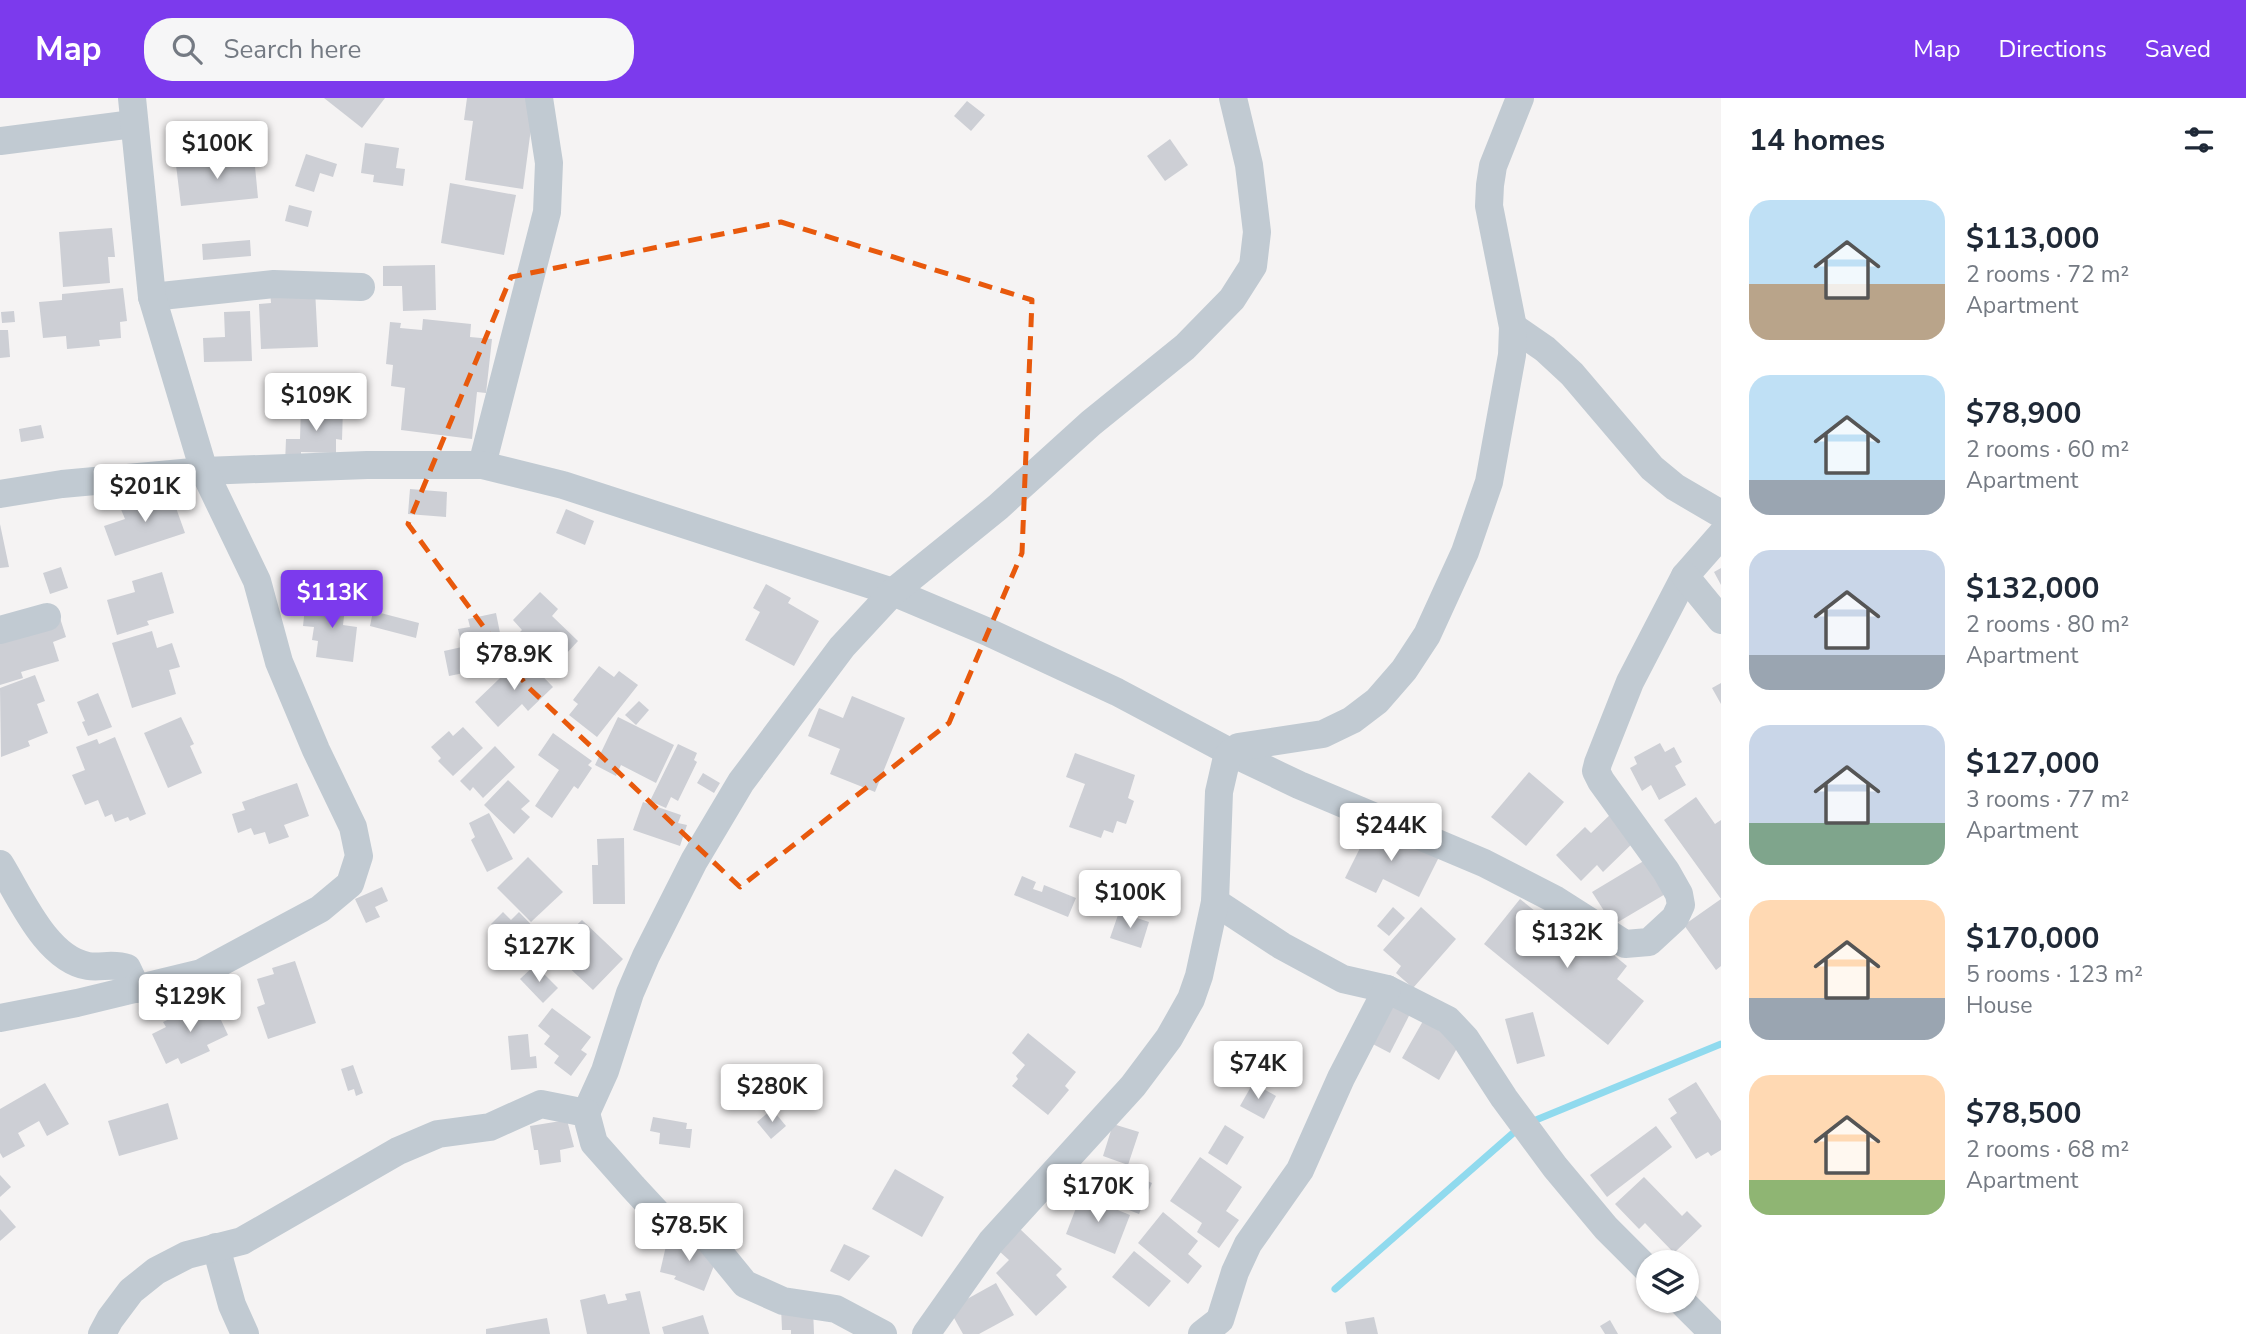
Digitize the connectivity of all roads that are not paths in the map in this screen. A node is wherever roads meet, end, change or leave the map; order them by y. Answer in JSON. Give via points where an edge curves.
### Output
{"nodes":[{"id":1,"x":539,"y":98,"type":"edge"},
{"id":2,"x":1233,"y":98,"type":"edge"},
{"id":3,"x":1520,"y":98,"type":"edge"},
{"id":4,"x":133,"y":111,"type":"edge"},
{"id":5,"x":0,"y":141,"type":"edge"},
{"id":6,"x":361,"y":286,"type":"dead end"},
{"id":7,"x":152,"y":297,"type":"junction"},
{"id":8,"x":1513,"y":327,"type":"junction"},
{"id":9,"x":482,"y":466,"type":"junction"},
{"id":10,"x":204,"y":471,"type":"junction"},
{"id":11,"x":0,"y":494,"type":"edge"},
{"id":12,"x":1721,"y":514,"type":"edge"},
{"id":13,"x":1721,"y":535,"type":"edge"},
{"id":14,"x":1685,"y":576,"type":"junction"},
{"id":15,"x":893,"y":592,"type":"junction"},
{"id":16,"x":47,"y":617,"type":"dead end"},
{"id":17,"x":1721,"y":620,"type":"edge"},
{"id":18,"x":0,"y":630,"type":"edge"},
{"id":19,"x":1230,"y":752,"type":"junction"},
{"id":20,"x":0,"y":863,"type":"edge"},
{"id":21,"x":1214,"y":902,"type":"junction"},
{"id":22,"x":137,"y":989,"type":"junction"},
{"id":23,"x":1387,"y":989,"type":"junction"},
{"id":24,"x":0,"y":1017,"type":"edge"},
{"id":25,"x":586,"y":1113,"type":"junction"},
{"id":26,"x":216,"y":1247,"type":"junction"},
{"id":27,"x":1636,"y":1258,"type":"edge"},
{"id":28,"x":1693,"y":1313,"type":"edge"},
{"id":29,"x":102,"y":1334,"type":"edge"},
{"id":30,"x":245,"y":1334,"type":"edge"},
{"id":31,"x":883,"y":1334,"type":"edge"},
{"id":32,"x":926,"y":1334,"type":"edge"},
{"id":33,"x":1202,"y":1334,"type":"edge"},
{"id":34,"x":1714,"y":1334,"type":"edge"}],
"edges":[{"from":1,"to":9,"type":"street","via":[[549,163],[547,212]]},
{"from":2,"to":15,"type":"street","via":[[1249,165],[1257,232],[1253,266],[1232,299],[1185,347]]},
{"from":3,"to":8,"type":"street","via":[[1493,166],[1489,206]]},
{"from":4,"to":5,"type":"street"},
{"from":4,"to":7,"type":"street"},
{"from":6,"to":7,"type":"street","via":[[274,284]]},
{"from":7,"to":10,"type":"street"},
{"from":8,"to":12,"type":"street","via":[[1572,374],[1652,468]]},
{"from":8,"to":19,"type":"street","via":[[1489,482],[1450,587],[1412,659],[1377,701],[1352,720],[1323,734],[1251,744]]},
{"from":9,"to":10,"type":"street"},
{"from":9,"to":15,"type":"street","via":[[563,485]]},
{"from":10,"to":11,"type":"street"},
{"from":10,"to":22,"type":"street","via":[[257,581],[279,662],[353,827],[359,856],[350,884],[320,909],[201,973]]},
{"from":13,"to":14,"type":"street"},
{"from":14,"to":17,"type":"street"},
{"from":14,"to":19,"type":"street","via":[[1630,682],[1596,771],[1679,894],[1681,905],[1675,918],[1648,942],[1625,944],[1556,900],[1485,863]]},
{"from":15,"to":19,"type":"street","via":[[1117,692]]},
{"from":15,"to":25,"type":"street","via":[[842,647],[741,782],[694,861],[641,968]]},
{"from":16,"to":18,"type":"street"},
{"from":19,"to":21,"type":"street","via":[[1219,792]]},
{"from":20,"to":22,"type":"street","via":[[28,915],[50,943],[89,966],[127,968]]},
{"from":21,"to":23,"type":"street","via":[[1343,979]]},
{"from":21,"to":32,"type":"street","via":[[1199,976],[1169,1038],[1105,1119],[991,1242]]},
{"from":22,"to":24,"type":"street"},
{"from":23,"to":27,"type":"street","via":[[1448,1020],[1465,1038],[1539,1146]]},
{"from":23,"to":33,"type":"street","via":[[1300,1170],[1248,1244],[1220,1320]]},
{"from":25,"to":26,"type":"street","via":[[541,1104],[490,1127],[438,1134],[398,1151],[242,1241]]},
{"from":25,"to":31,"type":"street","via":[[594,1143],[632,1187],[671,1228],[705,1235],[745,1284],[783,1301],[835,1308]]},
{"from":26,"to":29,"type":"street","via":[[156,1270],[131,1291]]},
{"from":26,"to":30,"type":"street"},
{"from":28,"to":34,"type":"street"}]}
